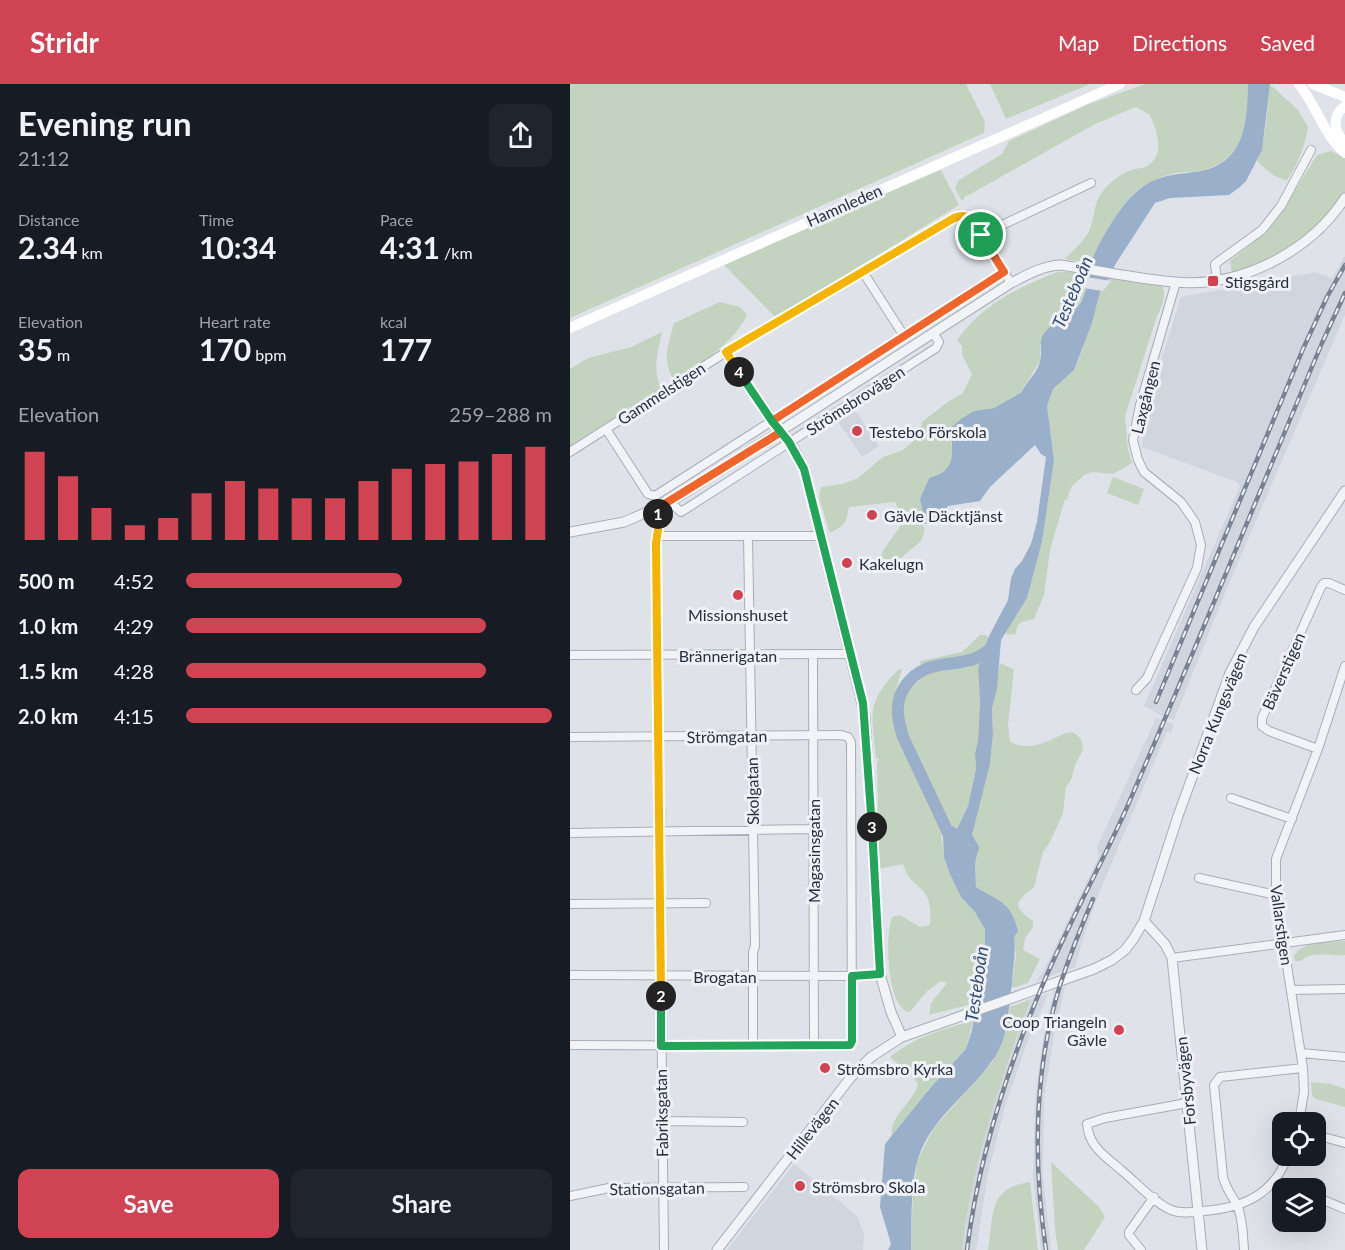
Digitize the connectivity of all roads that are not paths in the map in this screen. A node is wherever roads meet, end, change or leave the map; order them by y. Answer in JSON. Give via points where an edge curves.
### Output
{"nodes":[{"id":1,"x":1120,"y":84,"type":"edge"},
{"id":2,"x":1299,"y":84,"type":"edge"},
{"id":3,"x":1313,"y":84,"type":"edge"},
{"id":4,"x":1344,"y":84,"type":"edge"},
{"id":5,"x":1331,"y":91,"type":"junction"},
{"id":6,"x":1345,"y":97,"type":"edge"},
{"id":7,"x":1345,"y":106,"type":"edge"},
{"id":8,"x":1345,"y":142,"type":"edge"},
{"id":9,"x":1311,"y":150,"type":"dead end"},
{"id":10,"x":1345,"y":153,"type":"edge"},
{"id":11,"x":1091,"y":183,"type":"dead end"},
{"id":12,"x":1345,"y":198,"type":"edge"},
{"id":13,"x":981,"y":235,"type":"junction"},
{"id":14,"x":863,"y":272,"type":"junction"},
{"id":15,"x":1004,"y":272,"type":"junction"},
{"id":16,"x":1217,"y":280,"type":"junction"},
{"id":17,"x":1176,"y":282,"type":"junction"},
{"id":18,"x":1011,"y":283,"type":"junction"},
{"id":19,"x":570,"y":328,"type":"edge"},
{"id":20,"x":933,"y":333,"type":"junction"},
{"id":21,"x":904,"y":336,"type":"junction"},
{"id":22,"x":726,"y":352,"type":"junction"},
{"id":23,"x":772,"y":421,"type":"junction"},
{"id":24,"x":606,"y":429,"type":"junction"},
{"id":25,"x":781,"y":432,"type":"junction"},
{"id":26,"x":789,"y":442,"type":"junction"},
{"id":27,"x":570,"y":452,"type":"edge"},
{"id":28,"x":1345,"y":492,"type":"edge"},
{"id":29,"x":670,"y":502,"type":"junction"},
{"id":30,"x":658,"y":508,"type":"junction"},
{"id":31,"x":570,"y":532,"type":"edge"},
{"id":32,"x":657,"y":536,"type":"junction"},
{"id":33,"x":748,"y":536,"type":"junction"},
{"id":34,"x":821,"y":536,"type":"junction"},
{"id":35,"x":1345,"y":590,"type":"edge"},
{"id":36,"x":851,"y":654,"type":"junction"},
{"id":37,"x":570,"y":655,"type":"edge"},
{"id":38,"x":750,"y":655,"type":"junction"},
{"id":39,"x":813,"y":655,"type":"junction"},
{"id":40,"x":657,"y":656,"type":"junction"},
{"id":41,"x":1345,"y":666,"type":"edge"},
{"id":42,"x":1136,"y":690,"type":"dead end"},
{"id":43,"x":813,"y":735,"type":"junction"},
{"id":44,"x":658,"y":736,"type":"junction"},
{"id":45,"x":751,"y":736,"type":"junction"},
{"id":46,"x":570,"y":737,"type":"edge"},
{"id":47,"x":1318,"y":749,"type":"junction"},
{"id":48,"x":1231,"y":798,"type":"dead end"},
{"id":49,"x":1292,"y":819,"type":"junction"},
{"id":50,"x":813,"y":829,"type":"junction"},
{"id":51,"x":752,"y":830,"type":"junction"},
{"id":52,"x":659,"y":832,"type":"junction"},
{"id":53,"x":570,"y":833,"type":"edge"},
{"id":54,"x":1199,"y":878,"type":"dead end"},
{"id":55,"x":1276,"y":895,"type":"junction"},
{"id":56,"x":706,"y":903,"type":"dead end"},
{"id":57,"x":570,"y":904,"type":"edge"},
{"id":58,"x":660,"y":904,"type":"junction"},
{"id":59,"x":1144,"y":921,"type":"junction"},
{"id":60,"x":1345,"y":935,"type":"edge"},
{"id":61,"x":1285,"y":944,"type":"junction"},
{"id":62,"x":1172,"y":958,"type":"junction"},
{"id":63,"x":880,"y":974,"type":"junction"},
{"id":64,"x":570,"y":975,"type":"edge"},
{"id":65,"x":661,"y":976,"type":"junction"},
{"id":66,"x":753,"y":976,"type":"junction"},
{"id":67,"x":813,"y":976,"type":"junction"},
{"id":68,"x":852,"y":976,"type":"junction"},
{"id":69,"x":1345,"y":989,"type":"edge"},
{"id":70,"x":1291,"y":990,"type":"junction"},
{"id":71,"x":902,"y":1037,"type":"junction"},
{"id":72,"x":570,"y":1045,"type":"edge"},
{"id":73,"x":661,"y":1046,"type":"junction"},
{"id":74,"x":753,"y":1046,"type":"junction"},
{"id":75,"x":814,"y":1046,"type":"junction"},
{"id":76,"x":1301,"y":1053,"type":"junction"},
{"id":77,"x":1345,"y":1058,"type":"edge"},
{"id":78,"x":1303,"y":1068,"type":"junction"},
{"id":79,"x":1187,"y":1103,"type":"junction"},
{"id":80,"x":1301,"y":1112,"type":"edge"},
{"id":81,"x":662,"y":1122,"type":"junction"},
{"id":82,"x":742,"y":1122,"type":"dead end"},
{"id":83,"x":1326,"y":1138,"type":"edge"},
{"id":84,"x":1345,"y":1143,"type":"edge"},
{"id":85,"x":1272,"y":1184,"type":"edge"},
{"id":86,"x":662,"y":1187,"type":"junction"},
{"id":87,"x":744,"y":1187,"type":"dead end"},
{"id":88,"x":570,"y":1196,"type":"edge"},
{"id":89,"x":1154,"y":1197,"type":"junction"},
{"id":90,"x":1326,"y":1201,"type":"edge"},
{"id":91,"x":1237,"y":1206,"type":"junction"},
{"id":92,"x":1345,"y":1209,"type":"edge"},
{"id":93,"x":1198,"y":1212,"type":"junction"},
{"id":94,"x":664,"y":1250,"type":"edge"},
{"id":95,"x":717,"y":1250,"type":"edge"},
{"id":96,"x":1141,"y":1250,"type":"edge"},
{"id":97,"x":1202,"y":1250,"type":"edge"},
{"id":98,"x":1244,"y":1250,"type":"edge"}],
"edges":[{"from":1,"to":19,"type":"main road","name":"Hamnleden"},
{"from":2,"to":10,"type":"main road","via":[[1333,141]]},
{"from":3,"to":5,"type":"main road"},
{"from":4,"to":5,"type":"main road"},
{"from":5,"to":6,"type":"main road"},
{"from":7,"to":8,"type":"main road","via":[[1337,113],[1335,126]]},
{"from":9,"to":16,"type":"street","via":[[1281,206],[1262,230],[1215,264]]},
{"from":11,"to":13,"type":"street"},
{"from":12,"to":16,"type":"street","name":"Strömsbrovägen","via":[[1321,229],[1293,251],[1267,265]]},
{"from":13,"to":14,"type":"street","name":"Gammelstigen","via":[[971,219],[959,216]]},
{"from":13,"to":15,"type":"street"},
{"from":14,"to":21,"type":"street"},
{"from":14,"to":22,"type":"street","name":"Gammelstigen"},
{"from":15,"to":18,"type":"street"},
{"from":15,"to":21,"type":"street","name":"Strömsbrovägen"},
{"from":16,"to":17,"type":"street","name":"Strömsbrovägen"},
{"from":17,"to":18,"type":"street","name":"Strömsbrovägen","via":[[1048,266]]},
{"from":17,"to":42,"type":"street","name":"Laxgången","via":[[1133,440],[1144,472],[1181,502],[1196,522],[1201,544],[1197,568],[1147,678]]},
{"from":18,"to":20,"type":"street","name":"Strömsbrovägen"},
{"from":20,"to":25,"type":"street","name":"Strömsbrovägen"},
{"from":20,"to":26,"type":"street","name":"Strömsbrovägen","via":[[939,342],[936,348]]},
{"from":21,"to":23,"type":"street","name":"Strömsbrovägen"},
{"from":22,"to":23,"type":"street"},
{"from":22,"to":24,"type":"street","name":"Gammelstigen"},
{"from":23,"to":24,"type":"street","name":"Strömsbrovägen","via":[[652,497]]},
{"from":23,"to":25,"type":"street"},
{"from":24,"to":27,"type":"street","name":"Gammelstigen"},
{"from":25,"to":26,"type":"street"},
{"from":25,"to":29,"type":"street","name":"Strömsbrovägen"},
{"from":26,"to":29,"type":"street","name":"Strömsbrovägen","via":[[681,512]]},
{"from":26,"to":34,"type":"street","via":[[804,469]]},
{"from":28,"to":59,"type":"street","name":"Norra Kungsvägen","via":[[1254,627],[1230,673]]},
{"from":29,"to":30,"type":"street","name":"Strömsbrovägen"},
{"from":30,"to":31,"type":"street","name":"Strömsbrovägen","via":[[612,526]]},
{"from":30,"to":32,"type":"street","name":"Fabriksgatan"},
{"from":32,"to":33,"type":"street"},
{"from":32,"to":40,"type":"street","name":"Fabriksgatan"},
{"from":33,"to":34,"type":"street"},
{"from":33,"to":38,"type":"street","name":"Skolgatan"},
{"from":34,"to":36,"type":"street"},
{"from":35,"to":47,"type":"street","name":"Bäverstigen","via":[[1329,583],[1321,587],[1262,718],[1262,726],[1269,731]]},
{"from":36,"to":39,"type":"street","name":"Brännerigatan"},
{"from":36,"to":63,"type":"street","via":[[865,716]]},
{"from":37,"to":40,"type":"street","name":"Brännerigatan"},
{"from":38,"to":39,"type":"street","name":"Brännerigatan"},
{"from":38,"to":40,"type":"street","name":"Brännerigatan"},
{"from":38,"to":45,"type":"street","name":"Skolgatan"},
{"from":39,"to":43,"type":"street","name":"Magasinsgatan"},
{"from":40,"to":44,"type":"street","name":"Fabriksgatan"},
{"from":41,"to":47,"type":"street","name":"Vallarstigen"},
{"from":43,"to":45,"type":"street","name":"Strömgatan"},
{"from":43,"to":50,"type":"street","name":"Magasinsgatan"},
{"from":43,"to":68,"type":"street","name":"Strömgatan","via":[[842,735],[851,742]]},
{"from":44,"to":45,"type":"street","name":"Strömgatan"},
{"from":44,"to":46,"type":"street","name":"Strömgatan"},
{"from":44,"to":52,"type":"street","name":"Fabriksgatan"},
{"from":45,"to":51,"type":"street","name":"Skolgatan"},
{"from":47,"to":49,"type":"street","name":"Vallarstigen"},
{"from":48,"to":49,"type":"street"},
{"from":49,"to":55,"type":"street","name":"Vallarstigen","via":[[1276,859]]},
{"from":50,"to":51,"type":"street"},
{"from":50,"to":67,"type":"street","name":"Magasinsgatan"},
{"from":51,"to":52,"type":"street"},
{"from":51,"to":66,"type":"street","name":"Skolgatan"},
{"from":52,"to":53,"type":"street"},
{"from":52,"to":58,"type":"street","name":"Fabriksgatan"},
{"from":54,"to":55,"type":"street"},
{"from":55,"to":61,"type":"street","name":"Vallarstigen"},
{"from":56,"to":58,"type":"street"},
{"from":57,"to":58,"type":"street"},
{"from":58,"to":65,"type":"street","name":"Fabriksgatan"},
{"from":59,"to":62,"type":"street","name":"Forsbyvägen"},
{"from":59,"to":71,"type":"street","name":"Hillevägen","via":[[1134,938],[1112,960],[1094,969]]},
{"from":60,"to":61,"type":"street"},
{"from":61,"to":62,"type":"street"},
{"from":61,"to":70,"type":"street","name":"Vallarstigen"},
{"from":62,"to":79,"type":"street","name":"Forsbyvägen"},
{"from":63,"to":68,"type":"street","name":"Brogatan"},
{"from":63,"to":71,"type":"street"},
{"from":64,"to":65,"type":"street","name":"Brogatan"},
{"from":65,"to":66,"type":"street","name":"Brogatan"},
{"from":65,"to":73,"type":"street","name":"Fabriksgatan"},
{"from":66,"to":67,"type":"street","name":"Brogatan"},
{"from":66,"to":74,"type":"street","name":"Skolgatan"},
{"from":67,"to":68,"type":"street","name":"Brogatan"},
{"from":67,"to":75,"type":"street","name":"Magasinsgatan"},
{"from":68,"to":75,"type":"street","via":[[852,1041],[847,1046]]},
{"from":69,"to":70,"type":"street"},
{"from":70,"to":76,"type":"street","name":"Vallarstigen"},
{"from":71,"to":95,"type":"street","name":"Hillevägen","via":[[851,1077]]},
{"from":72,"to":73,"type":"street"},
{"from":73,"to":74,"type":"street"},
{"from":73,"to":81,"type":"street","name":"Fabriksgatan"},
{"from":74,"to":75,"type":"street"},
{"from":76,"to":77,"type":"street"},
{"from":76,"to":78,"type":"street","name":"Vallarstigen"},
{"from":78,"to":80,"type":"street","name":"Vallarstigen","via":[[1305,1092]]},
{"from":78,"to":91,"type":"street","via":[[1220,1077],[1216,1081],[1223,1177]]},
{"from":79,"to":89,"type":"street","via":[[1087,1124],[1091,1142]]},
{"from":79,"to":93,"type":"street","name":"Forsbyvägen"},
{"from":81,"to":82,"type":"street"},
{"from":81,"to":86,"type":"street","name":"Fabriksgatan"},
{"from":83,"to":84,"type":"street"},
{"from":85,"to":91,"type":"street"},
{"from":86,"to":87,"type":"street","name":"Stationsgatan"},
{"from":86,"to":88,"type":"street","name":"Stationsgatan","via":[[609,1188]]},
{"from":86,"to":94,"type":"street","name":"Fabriksgatan"},
{"from":89,"to":93,"type":"street","via":[[1172,1210]]},
{"from":89,"to":96,"type":"street","via":[[1129,1232]]},
{"from":90,"to":92,"type":"street"},
{"from":91,"to":93,"type":"street"},
{"from":91,"to":98,"type":"street"},
{"from":93,"to":97,"type":"street","name":"Forsbyvägen"}]}
